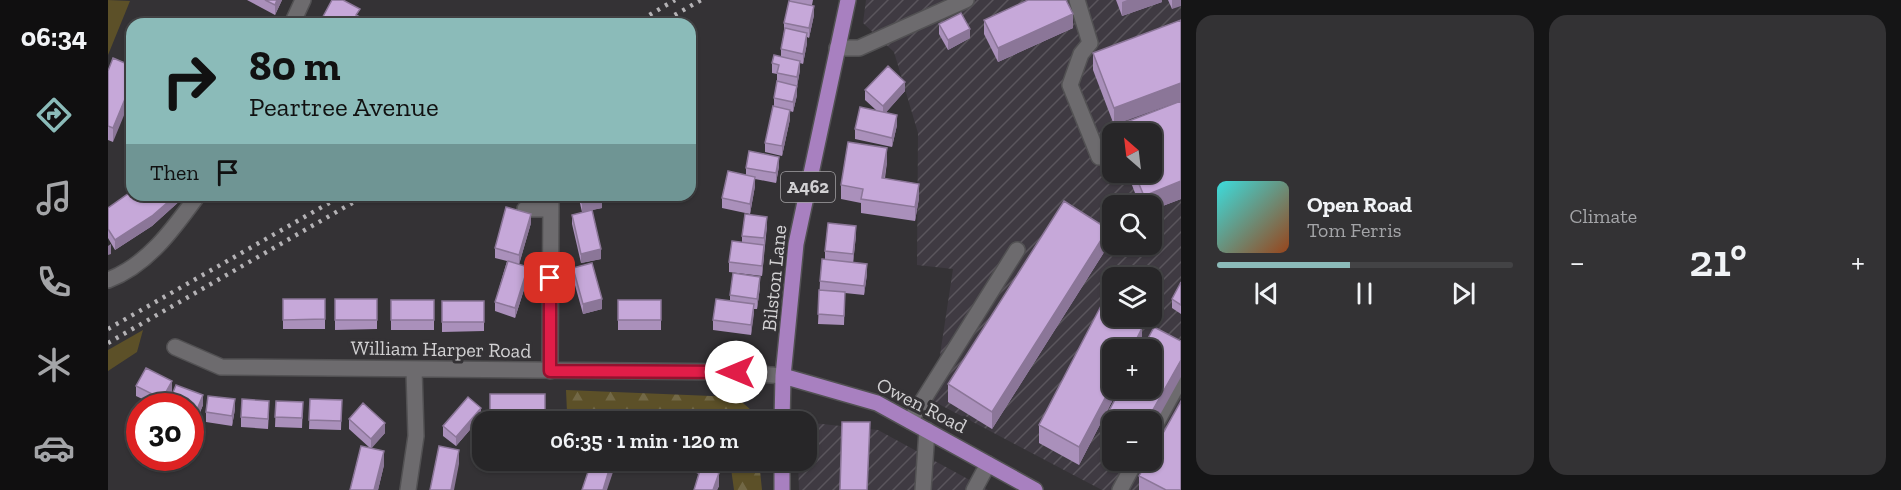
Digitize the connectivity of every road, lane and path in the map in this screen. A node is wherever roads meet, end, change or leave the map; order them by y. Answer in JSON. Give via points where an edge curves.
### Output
{"nodes":[{"id":1,"x":303,"y":0,"type":"edge"},
{"id":2,"x":848,"y":0,"type":"edge"},
{"id":3,"x":966,"y":0,"type":"edge"},
{"id":4,"x":1077,"y":0,"type":"edge"},
{"id":5,"x":295,"y":18,"type":"edge"},
{"id":6,"x":837,"y":48,"type":"junction"},
{"id":7,"x":1099,"y":157,"type":"dead end"},
{"id":8,"x":194,"y":201,"type":"edge"},
{"id":9,"x":551,"y":202,"type":"edge"},
{"id":10,"x":525,"y":209,"type":"dead end"},
{"id":11,"x":1017,"y":250,"type":"dead end"},
{"id":12,"x":108,"y":280,"type":"edge"},
{"id":13,"x":175,"y":347,"type":"dead end"},
{"id":14,"x":414,"y":370,"type":"junction"},
{"id":15,"x":550,"y":371,"type":"junction"},
{"id":16,"x":783,"y":376,"type":"junction"},
{"id":17,"x":1181,"y":378,"type":"edge"},
{"id":18,"x":782,"y":411,"type":"edge"},
{"id":19,"x":1162,"y":413,"type":"edge"},
{"id":20,"x":910,"y":421,"type":"junction"},
{"id":21,"x":927,"y":430,"type":"junction"},
{"id":22,"x":988,"y":464,"type":"junction"},
{"id":23,"x":782,"y":471,"type":"edge"},
{"id":24,"x":1130,"y":471,"type":"edge"},
{"id":25,"x":408,"y":490,"type":"edge"},
{"id":26,"x":782,"y":490,"type":"edge"},
{"id":27,"x":923,"y":490,"type":"edge"},
{"id":28,"x":974,"y":490,"type":"edge"},
{"id":29,"x":1035,"y":490,"type":"edge"},
{"id":30,"x":1120,"y":490,"type":"edge"}],
"edges":[{"from":1,"to":5,"type":"street"},
{"from":2,"to":6,"type":"main road","name":"Bilston Lane","number":"A462"},
{"from":3,"to":6,"type":"street","via":[[859,48]]},
{"from":4,"to":7,"type":"street","via":[[1090,43],[1081,54],[1070,85]]},
{"from":6,"to":16,"type":"main road","name":"Bilston Lane","number":"A462","via":[[796,244]]},
{"from":8,"to":12,"type":"street","via":[[166,238],[121,275]]},
{"from":9,"to":10,"type":"street"},
{"from":9,"to":15,"type":"street"},
{"from":11,"to":20,"type":"street"},
{"from":13,"to":14,"type":"street","name":"William Harper Road","via":[[221,367]]},
{"from":14,"to":15,"type":"street","name":"William Harper Road"},
{"from":14,"to":25,"type":"street","via":[[416,436]]},
{"from":15,"to":16,"type":"street","name":"William Harper Road"},
{"from":16,"to":18,"type":"main road","name":"Bilston Lane"},
{"from":16,"to":20,"type":"main road","name":"Owen Road","via":[[866,399]]},
{"from":17,"to":19,"type":"street"},
{"from":20,"to":21,"type":"main road","name":"Owen Road"},
{"from":21,"to":22,"type":"main road","name":"Owen Road"},
{"from":21,"to":27,"type":"street"},
{"from":22,"to":28,"type":"street"},
{"from":22,"to":29,"type":"main road","name":"Owen Road"},
{"from":23,"to":26,"type":"main road"},
{"from":24,"to":30,"type":"street"}]}
